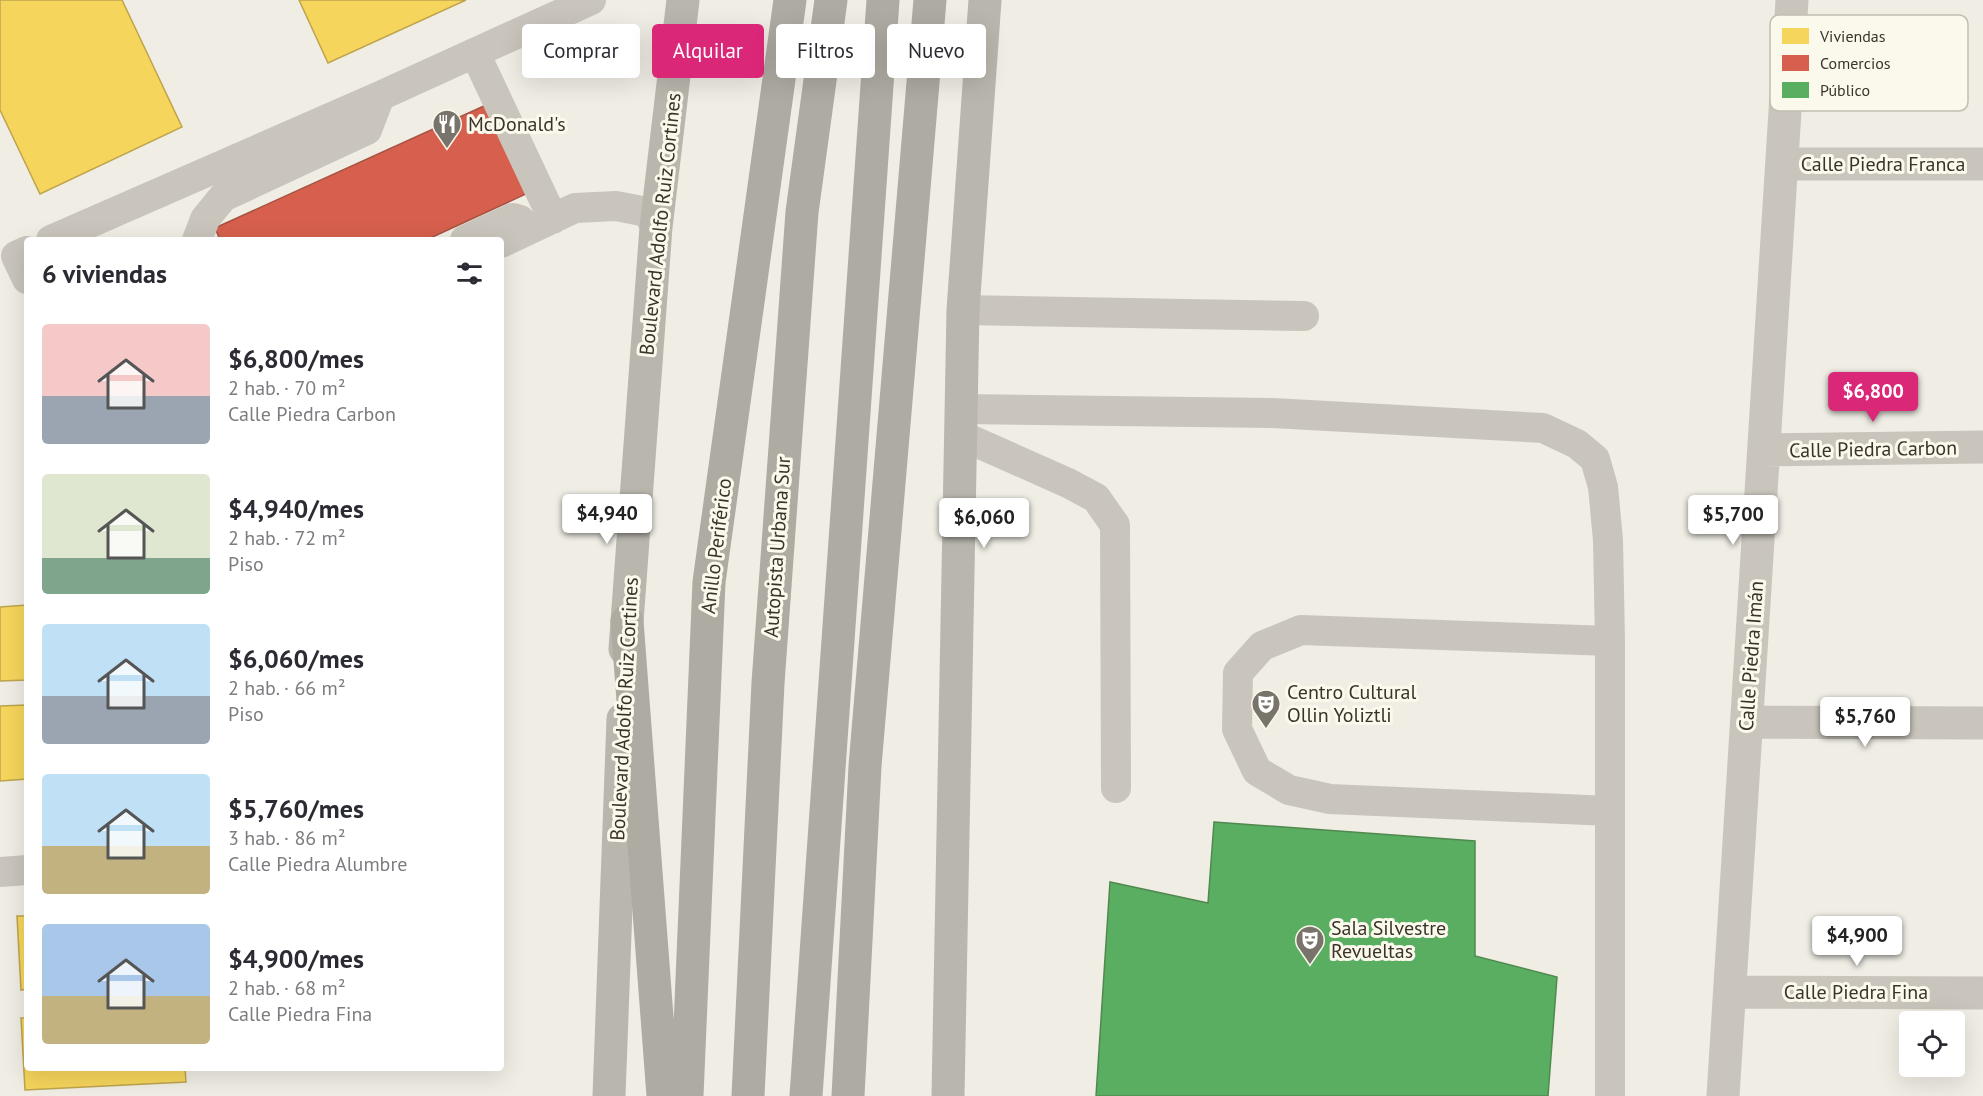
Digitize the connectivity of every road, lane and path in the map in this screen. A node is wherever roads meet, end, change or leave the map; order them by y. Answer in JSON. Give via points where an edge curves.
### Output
{"nodes":[{"id":1,"x":591,"y":0,"type":"edge"},
{"id":2,"x":683,"y":0,"type":"edge"},
{"id":3,"x":790,"y":0,"type":"edge"},
{"id":4,"x":831,"y":0,"type":"edge"},
{"id":5,"x":883,"y":0,"type":"edge"},
{"id":6,"x":930,"y":0,"type":"edge"},
{"id":7,"x":985,"y":0,"type":"edge"},
{"id":8,"x":1792,"y":0,"type":"edge"},
{"id":9,"x":1791,"y":15,"type":"edge"},
{"id":10,"x":475,"y":53,"type":"junction"},
{"id":11,"x":380,"y":96,"type":"junction"},
{"id":12,"x":1785,"y":111,"type":"edge"},
{"id":13,"x":1782,"y":164,"type":"junction"},
{"id":14,"x":1983,"y":164,"type":"edge"},
{"id":15,"x":547,"y":222,"type":"junction"},
{"id":16,"x":656,"y":227,"type":"junction"},
{"id":17,"x":58,"y":237,"type":"edge"},
{"id":18,"x":198,"y":237,"type":"edge"},
{"id":19,"x":472,"y":237,"type":"edge"},
{"id":20,"x":504,"y":242,"type":"edge"},
{"id":21,"x":24,"y":252,"type":"edge"},
{"id":22,"x":24,"y":273,"type":"edge"},
{"id":23,"x":963,"y":310,"type":"junction"},
{"id":24,"x":1304,"y":316,"type":"dead end"},
{"id":25,"x":961,"y":422,"type":"junction"},
{"id":26,"x":1983,"y":447,"type":"edge"},
{"id":27,"x":1764,"y":450,"type":"junction"},
{"id":28,"x":627,"y":621,"type":"junction"},
{"id":29,"x":1610,"y":641,"type":"junction"},
{"id":30,"x":1747,"y":722,"type":"junction"},
{"id":31,"x":1983,"y":723,"type":"edge"},
{"id":32,"x":1116,"y":788,"type":"dead end"},
{"id":33,"x":1610,"y":811,"type":"junction"},
{"id":34,"x":24,"y":870,"type":"edge"},
{"id":35,"x":0,"y":872,"type":"edge"},
{"id":36,"x":1730,"y":992,"type":"junction"},
{"id":37,"x":1983,"y":993,"type":"edge"},
{"id":38,"x":609,"y":1096,"type":"edge"},
{"id":39,"x":663,"y":1096,"type":"edge"},
{"id":40,"x":687,"y":1096,"type":"edge"},
{"id":41,"x":748,"y":1096,"type":"edge"},
{"id":42,"x":806,"y":1096,"type":"edge"},
{"id":43,"x":848,"y":1096,"type":"edge"},
{"id":44,"x":948,"y":1096,"type":"edge"},
{"id":45,"x":1610,"y":1096,"type":"edge"},
{"id":46,"x":1723,"y":1096,"type":"edge"}],
"edges":[{"from":1,"to":10,"type":"lane"},
{"from":2,"to":16,"type":"main road","name":"Boulevard Adolfo Ruiz Cortines"},
{"from":3,"to":40,"type":"highway","name":"Anillo Periférico","via":[[709,582]]},
{"from":4,"to":41,"type":"highway","name":"Autopista Urbana Sur","via":[[800,235],[768,683]]},
{"from":5,"to":42,"type":"highway"},
{"from":6,"to":43,"type":"highway","via":[[865,766]]},
{"from":7,"to":23,"type":"main road"},
{"from":8,"to":9,"type":"street","name":"Calle Piedra Imán"},
{"from":10,"to":11,"type":"lane"},
{"from":10,"to":15,"type":"lane"},
{"from":11,"to":17,"type":"lane"},
{"from":11,"to":18,"type":"lane","via":[[368,130],[223,197],[205,219]]},
{"from":12,"to":13,"type":"street","name":"Calle Piedra Imán"},
{"from":13,"to":14,"type":"street","name":"Calle Piedra Franca"},
{"from":13,"to":27,"type":"street","name":"Calle Piedra Imán"},
{"from":15,"to":16,"type":"lane","via":[[575,208],[616,206],[647,212]]},
{"from":15,"to":19,"type":"lane","via":[[513,218]]},
{"from":15,"to":20,"type":"lane"},
{"from":16,"to":28,"type":"main road","name":"Boulevard Adolfo Ruiz Cortines"},
{"from":21,"to":22,"type":"lane","via":[[16,256]]},
{"from":23,"to":24,"type":"lane"},
{"from":23,"to":25,"type":"main road"},
{"from":25,"to":29,"type":"lane","via":[[1273,412],[1543,428],[1577,444],[1594,459],[1603,487]]},
{"from":25,"to":32,"type":"lane","via":[[1096,498],[1115,525]]},
{"from":25,"to":44,"type":"main road"},
{"from":26,"to":27,"type":"street","name":"Calle Piedra Carbon"},
{"from":27,"to":30,"type":"street","name":"Calle Piedra Imán"},
{"from":28,"to":38,"type":"main road","name":"Boulevard Adolfo Ruiz Cortines"},
{"from":28,"to":39,"type":"highway"},
{"from":29,"to":33,"type":"lane"},
{"from":29,"to":33,"type":"lane","via":[[1301,630],[1262,646],[1238,674],[1237,729],[1257,771],[1289,790],[1330,799]]},
{"from":30,"to":31,"type":"street"},
{"from":30,"to":36,"type":"street","name":"Calle Piedra Imán"},
{"from":33,"to":45,"type":"lane"},
{"from":34,"to":35,"type":"lane"},
{"from":36,"to":37,"type":"street","name":"Calle Piedra Fina"},
{"from":36,"to":46,"type":"street","name":"Calle Piedra Imán"}]}
